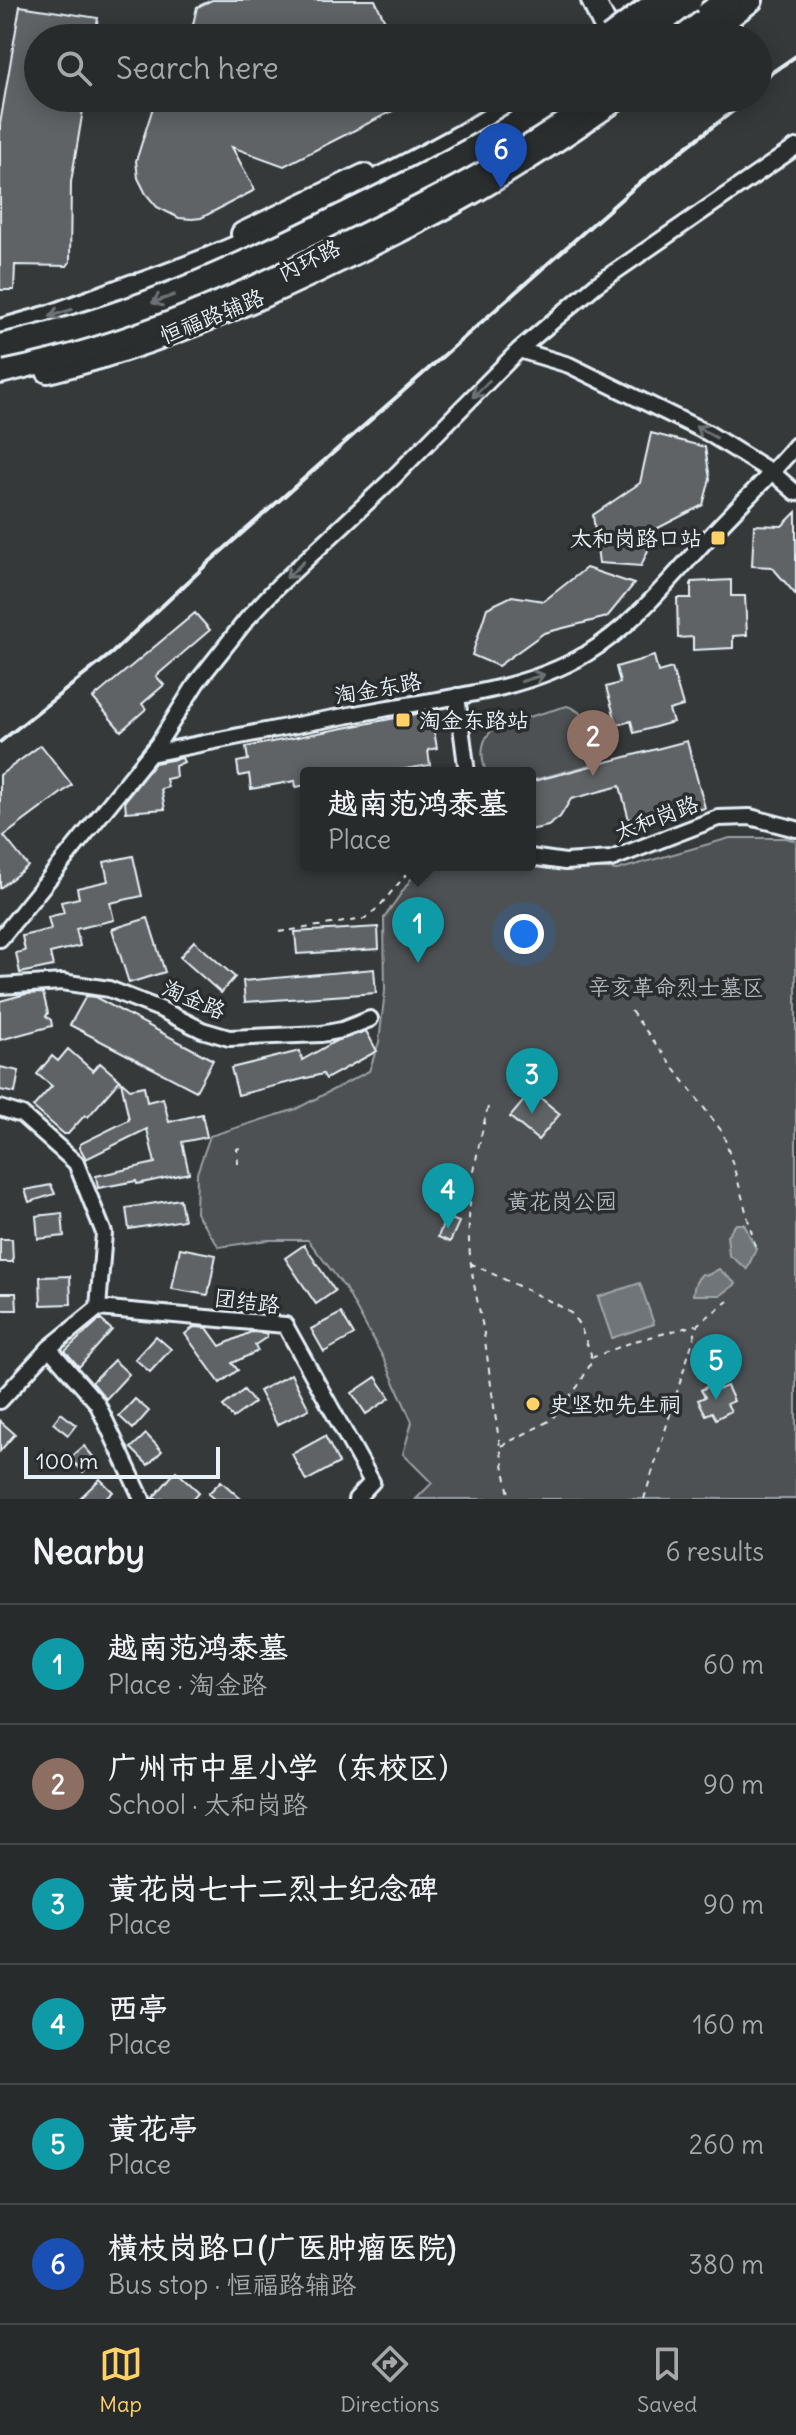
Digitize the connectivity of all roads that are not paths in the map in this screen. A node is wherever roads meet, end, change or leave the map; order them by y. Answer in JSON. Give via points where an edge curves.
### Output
{"nodes":[{"id":1,"x":593,"y":0,"type":"edge"},
{"id":2,"x":619,"y":0,"type":"edge"},
{"id":3,"x":663,"y":0,"type":"edge"},
{"id":4,"x":689,"y":0,"type":"edge"},
{"id":5,"x":728,"y":0,"type":"edge"},
{"id":6,"x":751,"y":0,"type":"edge"},
{"id":7,"x":604,"y":24,"type":"edge"},
{"id":8,"x":630,"y":24,"type":"edge"},
{"id":9,"x":635,"y":24,"type":"edge"},
{"id":10,"x":646,"y":24,"type":"edge"},
{"id":11,"x":652,"y":24,"type":"edge"},
{"id":12,"x":696,"y":24,"type":"edge"},
{"id":13,"x":719,"y":24,"type":"edge"},
{"id":14,"x":485,"y":112,"type":"edge"},
{"id":15,"x":503,"y":112,"type":"edge"},
{"id":16,"x":534,"y":112,"type":"edge"},
{"id":17,"x":575,"y":112,"type":"edge"},
{"id":18,"x":597,"y":112,"type":"edge"},
{"id":19,"x":796,"y":147,"type":"edge"},
{"id":20,"x":119,"y":293,"type":"junction"},
{"id":21,"x":0,"y":331,"type":"edge"},
{"id":22,"x":0,"y":347,"type":"edge"},
{"id":23,"x":519,"y":350,"type":"junction"},
{"id":24,"x":0,"y":371,"type":"edge"},
{"id":25,"x":0,"y":382,"type":"edge"},
{"id":26,"x":796,"y":445,"type":"edge"},
{"id":27,"x":773,"y":473,"type":"junction"},
{"id":28,"x":796,"y":493,"type":"edge"},
{"id":29,"x":457,"y":696,"type":"junction"},
{"id":30,"x":150,"y":754,"type":"junction"},
{"id":31,"x":466,"y":767,"type":"edge"},
{"id":32,"x":796,"y":829,"type":"edge"},
{"id":33,"x":536,"y":858,"type":"edge"},
{"id":34,"x":0,"y":939,"type":"edge"},
{"id":35,"x":0,"y":986,"type":"edge"},
{"id":36,"x":370,"y":1019,"type":"dead end"},
{"id":37,"x":0,"y":1108,"type":"edge"},
{"id":38,"x":98,"y":1308,"type":"junction"},
{"id":39,"x":49,"y":1348,"type":"junction"},
{"id":40,"x":0,"y":1401,"type":"edge"},
{"id":41,"x":142,"y":1499,"type":"edge"},
{"id":42,"x":356,"y":1499,"type":"edge"}],
"edges":[{"from":1,"to":7,"type":"main road"},
{"from":2,"to":9,"type":"main road"},
{"from":3,"to":8,"type":"highway","bridge":true},
{"from":3,"to":10,"type":"main road"},
{"from":4,"to":11,"type":"highway","bridge":true},
{"from":5,"to":12,"type":"highway"},
{"from":6,"to":13,"type":"main road"},
{"from":14,"to":20,"type":"main road"},
{"from":15,"to":20,"type":"highway","via":[[453,143],[263,238]]},
{"from":16,"to":22,"type":"highway","name":"内环路","one_way":true,"bridge":true,"via":[[436,170],[226,273],[132,310]]},
{"from":17,"to":24,"type":"highway","name":"内环路","via":[[478,174],[253,287],[145,330]]},
{"from":18,"to":25,"type":"main road","name":"恒福路辅路","via":[[468,195],[249,303],[154,340]]},
{"from":19,"to":23,"type":"street","via":[[597,284]]},
{"from":20,"to":21,"type":"main road","one_way":true},
{"from":27,"to":23,"type":"street","one_way":true,"via":[[665,411],[569,365]]},
{"from":23,"to":30,"type":"street","one_way":true,"via":[[247,619]]},
{"from":26,"to":27,"type":"street","name":"淘金东路"},
{"from":27,"to":28,"type":"street"},
{"from":29,"to":27,"type":"street","name":"淘金东路","one_way":true,"via":[[541,676],[609,638]]},
{"from":29,"to":30,"type":"street","name":"淘金东路"},
{"from":29,"to":31,"type":"street"},
{"from":30,"to":34,"type":"street"},
{"from":32,"to":33,"type":"street","name":"太和岗路","via":[[750,817],[726,817],[611,859]]},
{"from":35,"to":36,"type":"street","name":"淘金路","via":[[62,982],[109,989],[229,1038],[321,1034]]},
{"from":37,"to":38,"type":"street","via":[[22,1115],[76,1163],[104,1233]]},
{"from":38,"to":39,"type":"street"},
{"from":38,"to":42,"type":"street","name":"团结路","via":[[285,1325],[372,1482]]},
{"from":39,"to":40,"type":"street"},
{"from":39,"to":41,"type":"street","via":[[97,1403]]}]}
